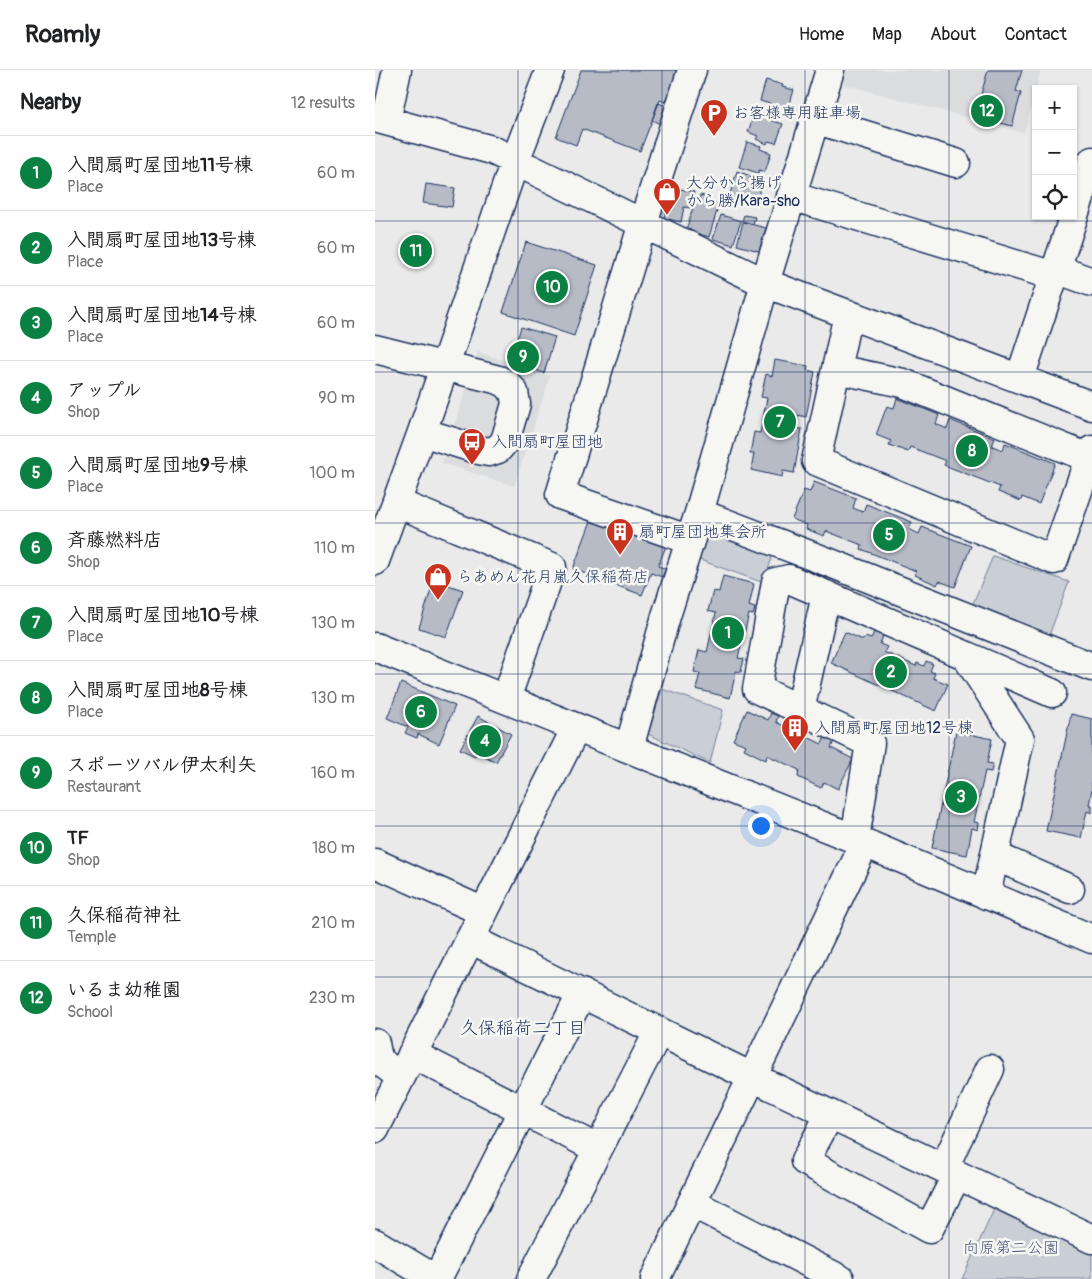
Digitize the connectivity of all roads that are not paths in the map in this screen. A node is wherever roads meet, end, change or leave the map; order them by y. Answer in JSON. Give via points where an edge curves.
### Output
{"nodes":[{"id":1,"x":397,"y":70,"type":"edge"},
{"id":2,"x":550,"y":70,"type":"edge"},
{"id":3,"x":692,"y":70,"type":"edge"},
{"id":4,"x":830,"y":70,"type":"edge"},
{"id":5,"x":814,"y":119,"type":"junction"},
{"id":6,"x":380,"y":120,"type":"edge"},
{"id":7,"x":515,"y":161,"type":"junction"},
{"id":8,"x":956,"y":163,"type":"dead end"},
{"id":9,"x":1090,"y":175,"type":"edge"},
{"id":10,"x":791,"y":196,"type":"junction"},
{"id":11,"x":643,"y":223,"type":"junction"},
{"id":12,"x":1055,"y":273,"type":"junction"},
{"id":13,"x":765,"y":282,"type":"junction"},
{"id":14,"x":1092,"y":282,"type":"edge"},
{"id":15,"x":849,"y":314,"type":"junction"},
{"id":16,"x":375,"y":348,"type":"edge"},
{"id":17,"x":445,"y":366,"type":"junction"},
{"id":18,"x":836,"y":369,"type":"junction"},
{"id":19,"x":1020,"y":378,"type":"junction"},
{"id":20,"x":1092,"y":406,"type":"edge"},
{"id":21,"x":422,"y":432,"type":"junction"},
{"id":22,"x":1091,"y":454,"type":"edge"},
{"id":23,"x":397,"y":503,"type":"junction"},
{"id":24,"x":699,"y":513,"type":"junction"},
{"id":25,"x":691,"y":540,"type":"junction"},
{"id":26,"x":375,"y":561,"type":"edge"},
{"id":27,"x":826,"y":595,"type":"junction"},
{"id":28,"x":375,"y":646,"type":"edge"},
{"id":29,"x":966,"y":656,"type":"junction"},
{"id":30,"x":1092,"y":667,"type":"edge"},
{"id":31,"x":1052,"y":693,"type":"dead end"},
{"id":32,"x":506,"y":700,"type":"junction"},
{"id":33,"x":800,"y":710,"type":"junction"},
{"id":34,"x":576,"y":728,"type":"junction"},
{"id":35,"x":629,"y":748,"type":"junction"},
{"id":36,"x":860,"y":841,"type":"junction"},
{"id":37,"x":995,"y":856,"type":"junction"},
{"id":38,"x":375,"y":863,"type":"edge"},
{"id":39,"x":1070,"y":889,"type":"dead end"},
{"id":40,"x":986,"y":895,"type":"junction"},
{"id":41,"x":484,"y":912,"type":"junction"},
{"id":42,"x":470,"y":939,"type":"junction"},
{"id":43,"x":1092,"y":940,"type":"edge"},
{"id":44,"x":582,"y":994,"type":"junction"},
{"id":45,"x":659,"y":1031,"type":"junction"},
{"id":46,"x":375,"y":1043,"type":"edge"},
{"id":47,"x":407,"y":1066,"type":"junction"},
{"id":48,"x":990,"y":1069,"type":"dead end"},
{"id":49,"x":752,"y":1077,"type":"junction"},
{"id":50,"x":523,"y":1110,"type":"junction"},
{"id":51,"x":830,"y":1114,"type":"junction"},
{"id":52,"x":375,"y":1129,"type":"edge"},
{"id":53,"x":598,"y":1149,"type":"junction"},
{"id":54,"x":951,"y":1172,"type":"junction"},
{"id":55,"x":692,"y":1203,"type":"junction"},
{"id":56,"x":1092,"y":1240,"type":"edge"},
{"id":57,"x":375,"y":1243,"type":"edge"},
{"id":58,"x":809,"y":1272,"type":"edge"},
{"id":59,"x":436,"y":1279,"type":"edge"},
{"id":60,"x":531,"y":1279,"type":"edge"},
{"id":61,"x":655,"y":1279,"type":"edge"},
{"id":62,"x":840,"y":1279,"type":"edge"}],
"edges":[{"from":1,"to":6,"type":"street"},
{"from":2,"to":7,"type":"street"},
{"from":3,"to":11,"type":"street"},
{"from":4,"to":5,"type":"street"},
{"from":5,"to":8,"type":"street"},
{"from":5,"to":10,"type":"street"},
{"from":6,"to":7,"type":"street","via":[[492,150]]},
{"from":7,"to":11,"type":"street"},
{"from":7,"to":17,"type":"street"},
{"from":9,"to":12,"type":"street"},
{"from":10,"to":12,"type":"street"},
{"from":10,"to":13,"type":"street"},
{"from":11,"to":13,"type":"street"},
{"from":11,"to":25,"type":"street","via":[[561,495]]},
{"from":12,"to":14,"type":"street"},
{"from":12,"to":19,"type":"street"},
{"from":13,"to":15,"type":"street"},
{"from":13,"to":24,"type":"street"},
{"from":15,"to":18,"type":"street"},
{"from":15,"to":19,"type":"street"},
{"from":16,"to":17,"type":"street"},
{"from":17,"to":21,"type":"street"},
{"from":17,"to":21,"type":"street","via":[[499,380],[514,392],[516,404],[505,441],[489,452]]},
{"from":18,"to":22,"type":"street","via":[[903,383]]},
{"from":18,"to":22,"type":"street","via":[[816,461],[1054,560]]},
{"from":19,"to":20,"type":"street"},
{"from":21,"to":23,"type":"street"},
{"from":23,"to":26,"type":"street"},
{"from":23,"to":32,"type":"street","via":[[552,567]]},
{"from":24,"to":25,"type":"street"},
{"from":24,"to":30,"type":"street"},
{"from":25,"to":35,"type":"street"},
{"from":27,"to":29,"type":"street"},
{"from":27,"to":33,"type":"street"},
{"from":27,"to":33,"type":"street","via":[[789,579],[776,582],[757,690]]},
{"from":28,"to":32,"type":"street"},
{"from":29,"to":31,"type":"street"},
{"from":29,"to":37,"type":"street","via":[[1020,739]]},
{"from":32,"to":34,"type":"street"},
{"from":33,"to":36,"type":"street","via":[[870,743]]},
{"from":34,"to":35,"type":"street"},
{"from":34,"to":41,"type":"street"},
{"from":35,"to":36,"type":"street"},
{"from":36,"to":40,"type":"street"},
{"from":36,"to":49,"type":"street"},
{"from":37,"to":39,"type":"street"},
{"from":37,"to":40,"type":"street"},
{"from":38,"to":41,"type":"street"},
{"from":40,"to":43,"type":"street"},
{"from":41,"to":42,"type":"street"},
{"from":42,"to":44,"type":"street"},
{"from":42,"to":47,"type":"street"},
{"from":44,"to":45,"type":"street"},
{"from":44,"to":50,"type":"street"},
{"from":45,"to":49,"type":"street"},
{"from":45,"to":53,"type":"street"},
{"from":46,"to":47,"type":"street","via":[[377,1060]]},
{"from":47,"to":50,"type":"street"},
{"from":47,"to":52,"type":"street"},
{"from":48,"to":54,"type":"street"},
{"from":49,"to":51,"type":"street"},
{"from":49,"to":55,"type":"street"},
{"from":50,"to":53,"type":"street"},
{"from":50,"to":59,"type":"street"},
{"from":51,"to":54,"type":"street"},
{"from":51,"to":54,"type":"street","via":[[805,1161],[929,1229]]},
{"from":53,"to":60,"type":"street"},
{"from":54,"to":56,"type":"street"},
{"from":55,"to":58,"type":"street"},
{"from":55,"to":61,"type":"street"},
{"from":57,"to":59,"type":"street"},
{"from":58,"to":62,"type":"street"}]}
